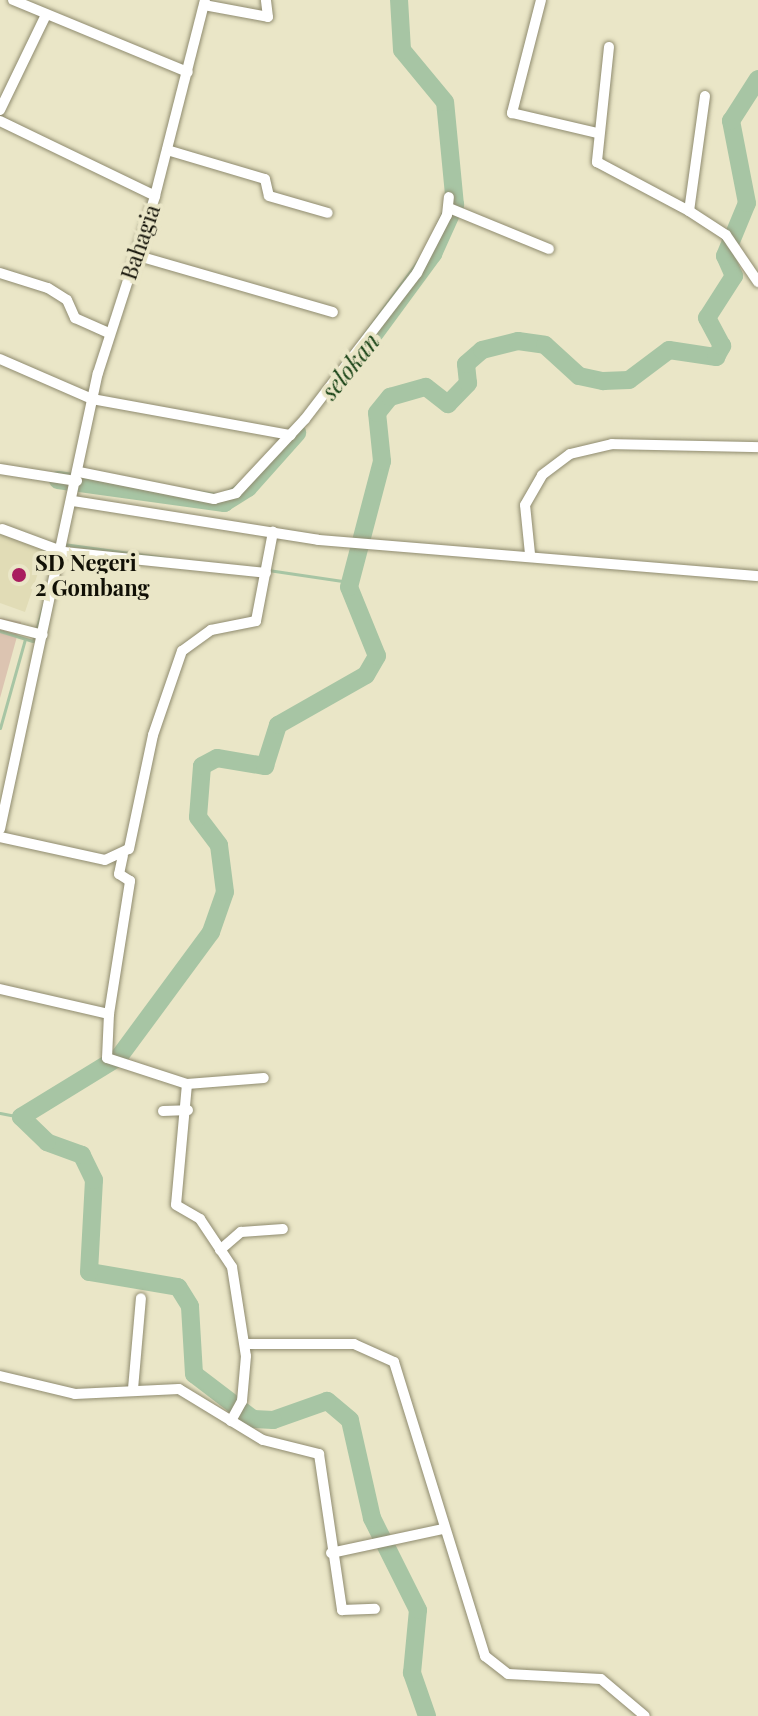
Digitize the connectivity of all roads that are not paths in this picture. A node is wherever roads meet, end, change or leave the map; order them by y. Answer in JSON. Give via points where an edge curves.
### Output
{"nodes":[{"id":1,"x":14,"y":0,"type":"edge"},
{"id":2,"x":266,"y":0,"type":"edge"},
{"id":3,"x":541,"y":0,"type":"edge"},
{"id":4,"x":205,"y":2,"type":"edge"},
{"id":5,"x":45,"y":17,"type":"junction"},
{"id":6,"x":609,"y":47,"type":"dead end"},
{"id":7,"x":188,"y":72,"type":"junction"},
{"id":8,"x":705,"y":96,"type":"dead end"},
{"id":9,"x":0,"y":110,"type":"edge"},
{"id":10,"x":0,"y":121,"type":"edge"},
{"id":11,"x":597,"y":133,"type":"junction"},
{"id":12,"x":167,"y":150,"type":"junction"},
{"id":13,"x":155,"y":196,"type":"junction"},
{"id":14,"x":689,"y":211,"type":"junction"},
{"id":15,"x":328,"y":213,"type":"dead end"},
{"id":16,"x":549,"y":249,"type":"dead end"},
{"id":17,"x":135,"y":255,"type":"junction"},
{"id":18,"x":0,"y":273,"type":"edge"},
{"id":19,"x":758,"y":282,"type":"edge"},
{"id":20,"x":333,"y":312,"type":"dead end"},
{"id":21,"x":108,"y":333,"type":"junction"},
{"id":22,"x":0,"y":359,"type":"edge"},
{"id":23,"x":92,"y":399,"type":"junction"},
{"id":24,"x":291,"y":435,"type":"junction"},
{"id":25,"x":758,"y":447,"type":"edge"},
{"id":26,"x":0,"y":469,"type":"edge"},
{"id":27,"x":77,"y":482,"type":"junction"},
{"id":28,"x":73,"y":501,"type":"junction"},
{"id":29,"x":2,"y":529,"type":"edge"},
{"id":30,"x":273,"y":532,"type":"junction"},
{"id":31,"x":64,"y":551,"type":"junction"},
{"id":32,"x":530,"y":554,"type":"junction"},
{"id":33,"x":267,"y":570,"type":"junction"},
{"id":34,"x":758,"y":576,"type":"edge"},
{"id":35,"x":0,"y":624,"type":"edge"},
{"id":36,"x":43,"y":635,"type":"junction"},
{"id":37,"x":0,"y":829,"type":"edge"},
{"id":38,"x":0,"y":837,"type":"edge"},
{"id":39,"x":123,"y":855,"type":"junction"},
{"id":40,"x":0,"y":989,"type":"edge"},
{"id":41,"x":109,"y":1014,"type":"junction"},
{"id":42,"x":264,"y":1078,"type":"dead end"},
{"id":43,"x":187,"y":1084,"type":"junction"},
{"id":44,"x":188,"y":1110,"type":"junction"},
{"id":45,"x":163,"y":1111,"type":"dead end"},
{"id":46,"x":283,"y":1229,"type":"dead end"},
{"id":47,"x":220,"y":1250,"type":"junction"},
{"id":48,"x":141,"y":1298,"type":"dead end"},
{"id":49,"x":246,"y":1344,"type":"junction"},
{"id":50,"x":0,"y":1376,"type":"edge"},
{"id":51,"x":133,"y":1389,"type":"junction"},
{"id":52,"x":236,"y":1411,"type":"junction"},
{"id":53,"x":443,"y":1529,"type":"junction"},
{"id":54,"x":331,"y":1553,"type":"junction"},
{"id":55,"x":375,"y":1609,"type":"dead end"},
{"id":56,"x":645,"y":1716,"type":"edge"}],
"edges":[{"from":1,"to":5,"type":"street"},
{"from":2,"to":4,"type":"street","via":[[268,17]]},
{"from":3,"to":11,"type":"street","via":[[512,113]]},
{"from":4,"to":7,"type":"street","name":"Bahagia"},
{"from":5,"to":7,"type":"street"},
{"from":5,"to":9,"type":"street"},
{"from":6,"to":11,"type":"street"},
{"from":7,"to":12,"type":"street","name":"Bahagia"},
{"from":8,"to":14,"type":"street"},
{"from":10,"to":13,"type":"street"},
{"from":11,"to":14,"type":"street","via":[[599,164]]},
{"from":12,"to":13,"type":"street","name":"Bahagia"},
{"from":12,"to":15,"type":"street","via":[[265,179],[269,196]]},
{"from":13,"to":17,"type":"street","name":"Bahagia"},
{"from":14,"to":19,"type":"street","via":[[729,238]]},
{"from":16,"to":24,"type":"street","via":[[452,205],[417,273]]},
{"from":17,"to":20,"type":"street"},
{"from":17,"to":21,"type":"street","name":"Bahagia"},
{"from":18,"to":21,"type":"street","via":[[48,288],[65,298],[75,318]]},
{"from":21,"to":23,"type":"street","name":"Bahagia"},
{"from":22,"to":23,"type":"street"},
{"from":23,"to":24,"type":"street"},
{"from":23,"to":27,"type":"street","name":"Bahagia"},
{"from":24,"to":27,"type":"street","via":[[223,499]]},
{"from":25,"to":32,"type":"street","via":[[612,444],[570,454],[542,475],[525,505]]},
{"from":26,"to":27,"type":"street"},
{"from":27,"to":28,"type":"street","name":"Bahagia"},
{"from":28,"to":30,"type":"street"},
{"from":28,"to":31,"type":"street","name":"Bahagia"},
{"from":29,"to":31,"type":"street"},
{"from":30,"to":32,"type":"street","via":[[360,544]]},
{"from":30,"to":33,"type":"street"},
{"from":31,"to":33,"type":"street"},
{"from":31,"to":36,"type":"street","name":"Bahagia"},
{"from":32,"to":34,"type":"street"},
{"from":33,"to":39,"type":"street","via":[[250,626],[211,630],[182,651],[153,735],[135,841]]},
{"from":35,"to":36,"type":"street"},
{"from":36,"to":37,"type":"street","name":"Bahagia"},
{"from":38,"to":39,"type":"street","via":[[105,860]]},
{"from":39,"to":41,"type":"street","via":[[119,874],[130,881]]},
{"from":40,"to":41,"type":"street"},
{"from":41,"to":43,"type":"street","via":[[112,1061]]},
{"from":42,"to":43,"type":"street"},
{"from":43,"to":44,"type":"street"},
{"from":44,"to":45,"type":"street"},
{"from":44,"to":47,"type":"street","via":[[176,1205],[200,1219]]},
{"from":46,"to":47,"type":"street","via":[[241,1232]]},
{"from":47,"to":49,"type":"street","via":[[232,1267]]},
{"from":48,"to":51,"type":"street"},
{"from":49,"to":52,"type":"street"},
{"from":49,"to":53,"type":"street","via":[[354,1344],[394,1362]]},
{"from":50,"to":51,"type":"street","via":[[65,1393]]},
{"from":51,"to":52,"type":"street","via":[[186,1391]]},
{"from":52,"to":54,"type":"street","via":[[263,1440],[322,1456]]},
{"from":53,"to":54,"type":"street"},
{"from":53,"to":56,"type":"street","via":[[480,1647],[493,1665],[508,1674],[601,1679]]},
{"from":54,"to":55,"type":"street","via":[[344,1613]]}]}
